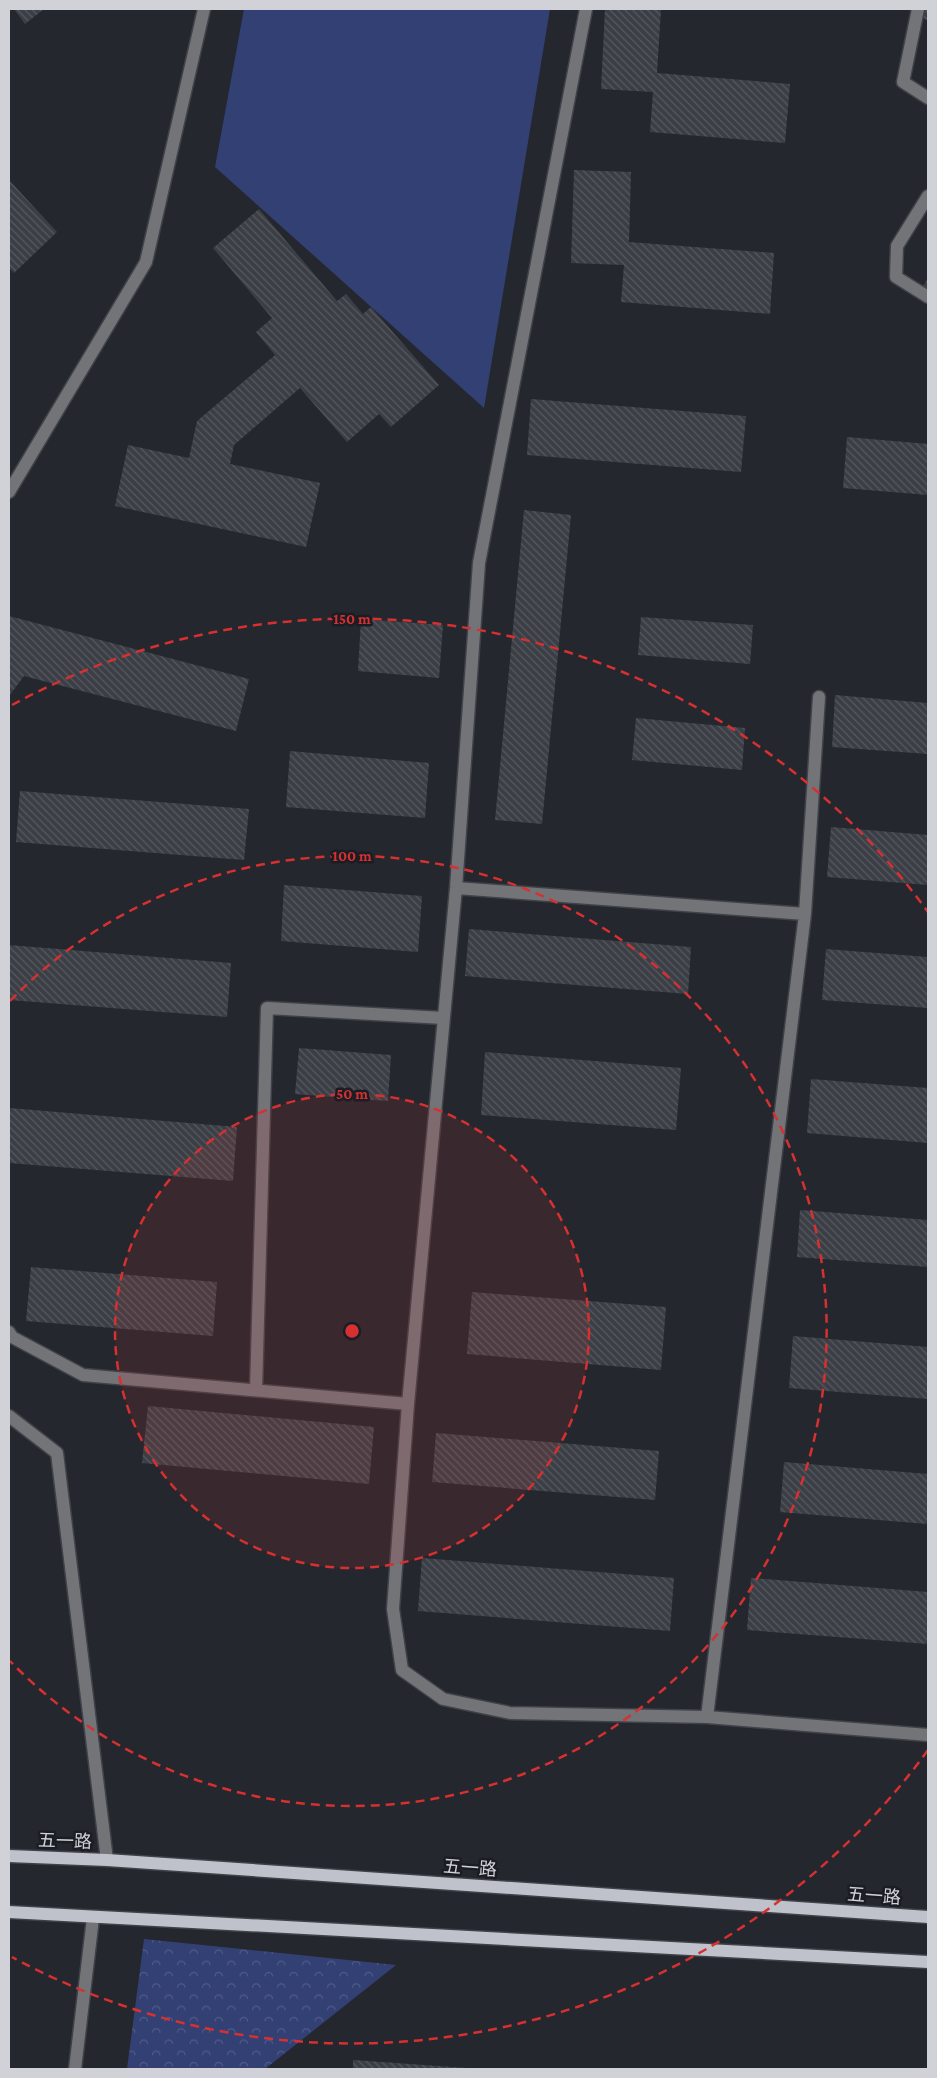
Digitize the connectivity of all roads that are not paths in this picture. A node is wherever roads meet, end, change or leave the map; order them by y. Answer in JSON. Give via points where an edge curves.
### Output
{"nodes":[{"id":1,"x":204,"y":9,"type":"edge"},
{"id":2,"x":586,"y":9,"type":"edge"},
{"id":3,"x":918,"y":9,"type":"edge"},
{"id":4,"x":928,"y":98,"type":"edge"},
{"id":5,"x":928,"y":196,"type":"edge"},
{"id":6,"x":928,"y":297,"type":"edge"},
{"id":7,"x":9,"y":492,"type":"edge"},
{"id":8,"x":819,"y":697,"type":"dead end"},
{"id":9,"x":456,"y":888,"type":"junction"},
{"id":10,"x":805,"y":914,"type":"junction"},
{"id":11,"x":443,"y":1018,"type":"junction"},
{"id":12,"x":9,"y":1332,"type":"edge"},
{"id":13,"x":256,"y":1390,"type":"junction"},
{"id":14,"x":408,"y":1404,"type":"junction"},
{"id":15,"x":9,"y":1416,"type":"edge"},
{"id":16,"x":707,"y":1717,"type":"junction"},
{"id":17,"x":928,"y":1735,"type":"edge"},
{"id":18,"x":9,"y":1856,"type":"edge"},
{"id":19,"x":107,"y":1860,"type":"junction"},
{"id":20,"x":9,"y":1912,"type":"edge"},
{"id":21,"x":928,"y":1917,"type":"edge"},
{"id":22,"x":93,"y":1918,"type":"junction"},
{"id":23,"x":928,"y":1962,"type":"edge"},
{"id":24,"x":75,"y":2069,"type":"edge"}],
"edges":[{"from":1,"to":7,"type":"street","via":[[146,262]]},
{"from":2,"to":9,"type":"street","via":[[479,563]]},
{"from":3,"to":4,"type":"street","via":[[903,82]]},
{"from":5,"to":6,"type":"street","via":[[897,246],[896,277]]},
{"from":8,"to":10,"type":"street"},
{"from":9,"to":10,"type":"street"},
{"from":9,"to":11,"type":"street"},
{"from":10,"to":16,"type":"street"},
{"from":11,"to":13,"type":"street","via":[[267,1008]]},
{"from":11,"to":14,"type":"street"},
{"from":12,"to":13,"type":"street","via":[[12,1337],[83,1375]]},
{"from":13,"to":14,"type":"street"},
{"from":14,"to":16,"type":"street","via":[[393,1609],[402,1670],[443,1699],[510,1713]]},
{"from":15,"to":19,"type":"street","via":[[57,1453]]},
{"from":16,"to":17,"type":"street"},
{"from":18,"to":19,"type":"main road","name":"五一路"},
{"from":19,"to":21,"type":"main road","name":"五一路"},
{"from":20,"to":22,"type":"main road"},
{"from":22,"to":23,"type":"main road"},
{"from":22,"to":24,"type":"street"}]}
